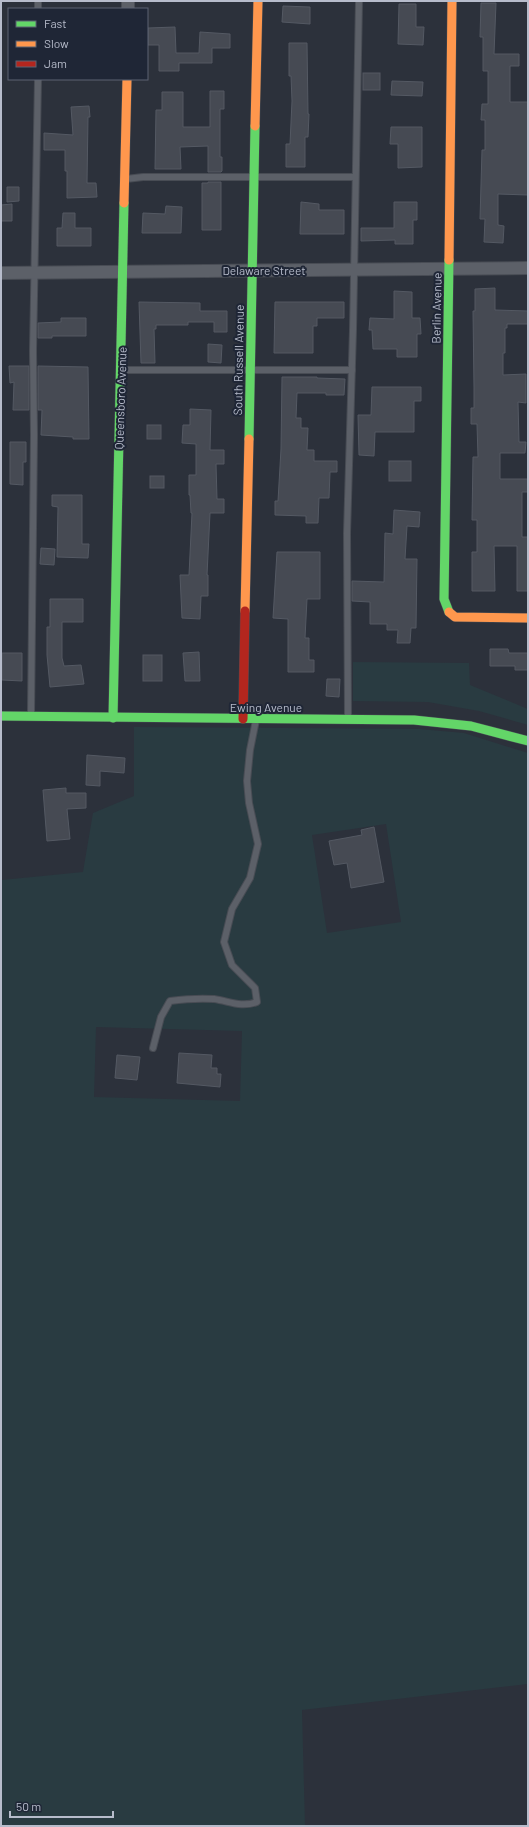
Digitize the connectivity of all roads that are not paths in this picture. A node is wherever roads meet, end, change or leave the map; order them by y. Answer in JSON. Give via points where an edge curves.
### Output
{"nodes":[{"id":1,"x":258,"y":1,"type":"edge"},
{"id":2,"x":359,"y":1,"type":"edge"},
{"id":3,"x":452,"y":1,"type":"edge"},
{"id":4,"x":38,"y":80,"type":"edge"},
{"id":5,"x":127,"y":80,"type":"edge"},
{"id":6,"x":254,"y":177,"type":"junction"},
{"id":7,"x":355,"y":177,"type":"junction"},
{"id":8,"x":124,"y":180,"type":"junction"},
{"id":9,"x":449,"y":268,"type":"junction"},
{"id":10,"x":528,"y":268,"type":"edge"},
{"id":11,"x":253,"y":270,"type":"junction"},
{"id":12,"x":354,"y":270,"type":"junction"},
{"id":13,"x":36,"y":272,"type":"junction"},
{"id":14,"x":122,"y":272,"type":"junction"},
{"id":15,"x":1,"y":273,"type":"edge"},
{"id":16,"x":120,"y":370,"type":"junction"},
{"id":17,"x":250,"y":370,"type":"junction"},
{"id":18,"x":352,"y":370,"type":"junction"},
{"id":19,"x":528,"y":618,"type":"edge"},
{"id":20,"x":1,"y":716,"type":"edge"},
{"id":21,"x":31,"y":716,"type":"junction"},
{"id":22,"x":113,"y":718,"type":"junction"},
{"id":23,"x":243,"y":719,"type":"junction"},
{"id":24,"x":256,"y":719,"type":"junction"},
{"id":25,"x":348,"y":720,"type":"junction"},
{"id":26,"x":528,"y":741,"type":"edge"},
{"id":27,"x":153,"y":1048,"type":"dead end"}],
"edges":[{"from":1,"to":6,"type":"street","name":"South Russell Avenue"},
{"from":2,"to":7,"type":"lane"},
{"from":3,"to":9,"type":"street","name":"Berlin Avenue"},
{"from":4,"to":13,"type":"lane"},
{"from":5,"to":8,"type":"street","name":"Queensboro Avenue"},
{"from":6,"to":7,"type":"lane"},
{"from":6,"to":8,"type":"lane","via":[[143,177]]},
{"from":6,"to":11,"type":"street","name":"South Russell Avenue"},
{"from":7,"to":12,"type":"lane"},
{"from":8,"to":14,"type":"street","name":"Queensboro Avenue"},
{"from":9,"to":10,"type":"street","name":"Delaware Street"},
{"from":9,"to":12,"type":"street","name":"Delaware Street"},
{"from":9,"to":19,"type":"street","name":"Berlin Avenue","via":[[445,607],[455,617]]},
{"from":11,"to":12,"type":"street","name":"Delaware Street"},
{"from":11,"to":14,"type":"street","name":"Delaware Street"},
{"from":11,"to":17,"type":"street","name":"South Russell Avenue"},
{"from":12,"to":18,"type":"lane"},
{"from":13,"to":14,"type":"street","name":"Delaware Street"},
{"from":13,"to":15,"type":"street","name":"Delaware Street"},
{"from":13,"to":21,"type":"lane","via":[[33,351]]},
{"from":14,"to":16,"type":"street","name":"Queensboro Avenue"},
{"from":16,"to":17,"type":"lane"},
{"from":16,"to":22,"type":"street","name":"Queensboro Avenue"},
{"from":17,"to":18,"type":"lane"},
{"from":17,"to":23,"type":"street","name":"South Russell Avenue"},
{"from":18,"to":25,"type":"lane","via":[[347,533]]},
{"from":20,"to":21,"type":"street","name":"Ewing Avenue"},
{"from":21,"to":22,"type":"street","name":"Ewing Avenue"},
{"from":22,"to":23,"type":"street","name":"Ewing Avenue"},
{"from":23,"to":24,"type":"street","name":"Ewing Avenue"},
{"from":24,"to":25,"type":"street","name":"Ewing Avenue"},
{"from":24,"to":27,"type":"lane","via":[[247,781],[258,844],[250,878],[232,909],[224,942],[232,964],[255,988],[257,1002],[248,1005],[190,998],[170,1001],[161,1017]]},
{"from":25,"to":26,"type":"street","name":"Ewing Avenue","via":[[437,722],[471,726]]}]}
